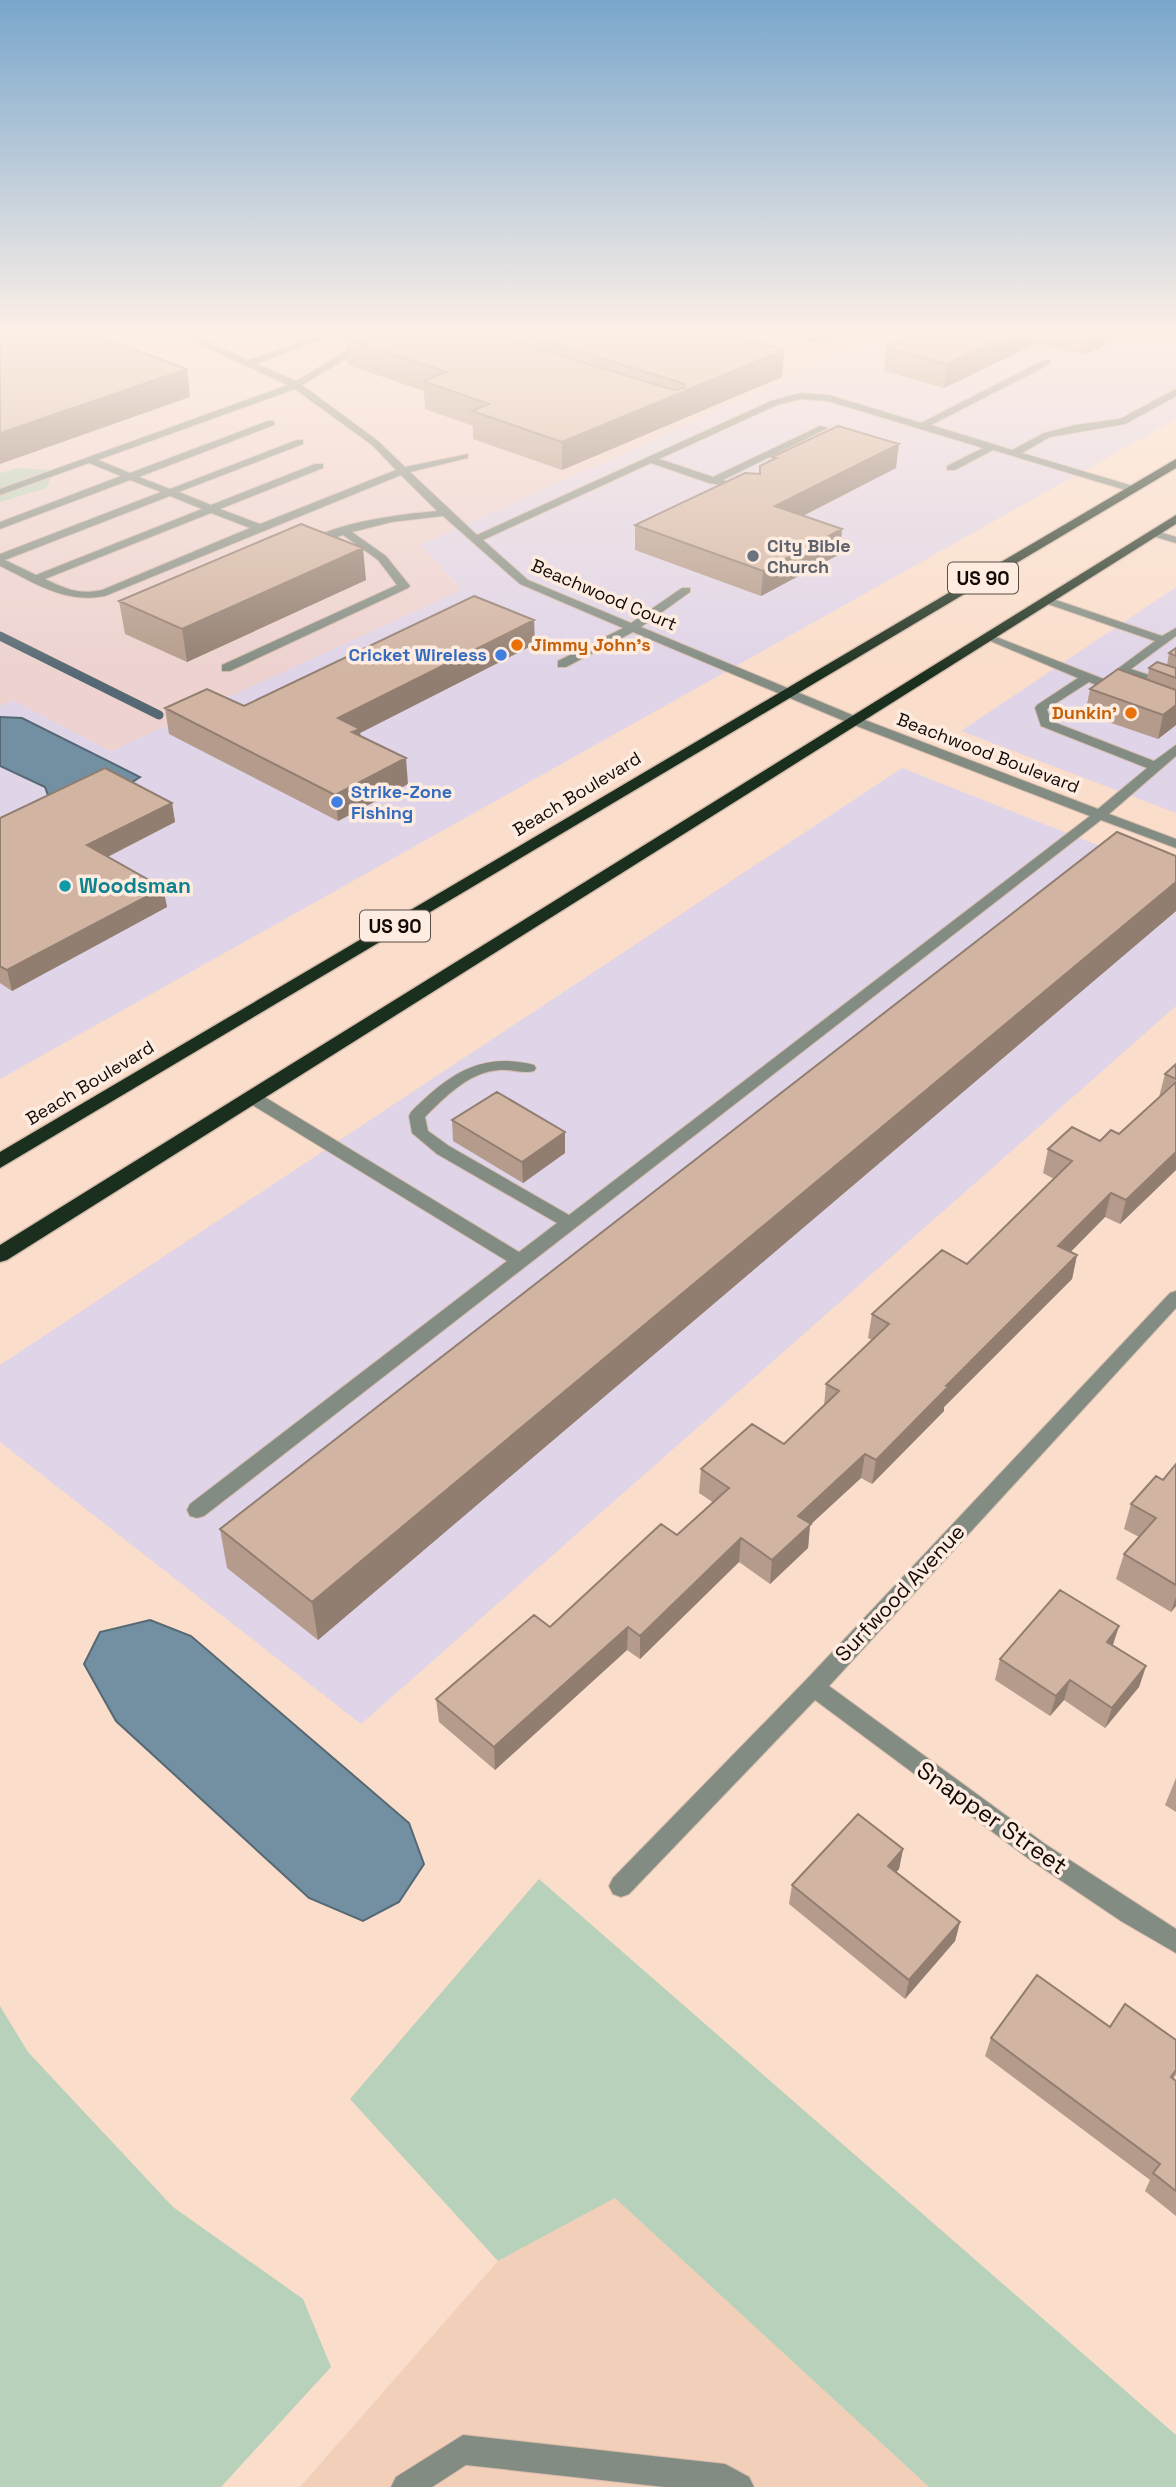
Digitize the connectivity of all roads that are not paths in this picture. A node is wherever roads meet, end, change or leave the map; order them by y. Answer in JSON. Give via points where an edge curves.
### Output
{"nodes":[{"id":1,"x":133,"y":444,"type":"edge"},
{"id":2,"x":216,"y":444,"type":"edge"},
{"id":3,"x":295,"y":444,"type":"edge"},
{"id":4,"x":374,"y":444,"type":"edge"},
{"id":5,"x":685,"y":444,"type":"edge"},
{"id":6,"x":789,"y":444,"type":"edge"},
{"id":7,"x":982,"y":444,"type":"edge"},
{"id":8,"x":1030,"y":444,"type":"edge"},
{"id":9,"x":992,"y":447,"type":"junction"},
{"id":10,"x":1014,"y":453,"type":"junction"},
{"id":11,"x":464,"y":456,"type":"dead end"},
{"id":12,"x":89,"y":460,"type":"junction"},
{"id":13,"x":651,"y":460,"type":"junction"},
{"id":14,"x":1176,"y":463,"type":"edge"},
{"id":15,"x":319,"y":466,"type":"dead end"},
{"id":16,"x":951,"y":468,"type":"dead end"},
{"id":17,"x":401,"y":470,"type":"junction"},
{"id":18,"x":129,"y":477,"type":"junction"},
{"id":19,"x":713,"y":481,"type":"junction"},
{"id":20,"x":733,"y":487,"type":"edge"},
{"id":21,"x":1132,"y":489,"type":"junction"},
{"id":22,"x":0,"y":492,"type":"edge"},
{"id":23,"x":169,"y":493,"type":"junction"},
{"id":24,"x":210,"y":509,"type":"junction"},
{"id":25,"x":445,"y":513,"type":"junction"},
{"id":26,"x":1176,"y":519,"type":"edge"},
{"id":27,"x":0,"y":526,"type":"edge"},
{"id":28,"x":259,"y":528,"type":"junction"},
{"id":29,"x":343,"y":530,"type":"junction"},
{"id":30,"x":1153,"y":533,"type":"junction"},
{"id":31,"x":475,"y":540,"type":"junction"},
{"id":32,"x":1176,"y":540,"type":"edge"},
{"id":33,"x":293,"y":550,"type":"edge"},
{"id":34,"x":0,"y":560,"type":"edge"},
{"id":35,"x":35,"y":579,"type":"junction"},
{"id":36,"x":686,"y":590,"type":"dead end"},
{"id":37,"x":1046,"y":600,"type":"junction"},
{"id":38,"x":633,"y":627,"type":"junction"},
{"id":39,"x":1176,"y":631,"type":"edge"},
{"id":40,"x":987,"y":637,"type":"junction"},
{"id":41,"x":1164,"y":640,"type":"junction"},
{"id":42,"x":562,"y":664,"type":"dead end"},
{"id":43,"x":226,"y":668,"type":"dead end"},
{"id":44,"x":1086,"y":678,"type":"junction"},
{"id":45,"x":1176,"y":688,"type":"edge"},
{"id":46,"x":789,"y":692,"type":"junction"},
{"id":47,"x":1138,"y":697,"type":"edge"},
{"id":48,"x":853,"y":720,"type":"junction"},
{"id":49,"x":1176,"y":748,"type":"edge"},
{"id":50,"x":1154,"y":766,"type":"junction"},
{"id":51,"x":1099,"y":815,"type":"junction"},
{"id":52,"x":1176,"y":844,"type":"edge"},
{"id":53,"x":528,"y":1068,"type":"dead end"},
{"id":54,"x":252,"y":1097,"type":"junction"},
{"id":55,"x":0,"y":1161,"type":"edge"},
{"id":56,"x":570,"y":1223,"type":"junction"},
{"id":57,"x":0,"y":1255,"type":"edge"},
{"id":58,"x":520,"y":1261,"type":"junction"},
{"id":59,"x":1176,"y":1297,"type":"edge"},
{"id":60,"x":197,"y":1510,"type":"dead end"},
{"id":61,"x":814,"y":1687,"type":"junction"},
{"id":62,"x":621,"y":1886,"type":"dead end"},
{"id":63,"x":1176,"y":1942,"type":"edge"},
{"id":64,"x":406,"y":2487,"type":"edge"},
{"id":65,"x":739,"y":2487,"type":"edge"}],
"edges":[{"from":1,"to":12,"type":"street"},
{"from":2,"to":18,"type":"street"},
{"from":3,"to":23,"type":"street"},
{"from":4,"to":17,"type":"street","name":"Beachwood Court"},
{"from":5,"to":13,"type":"street"},
{"from":6,"to":19,"type":"street"},
{"from":7,"to":9,"type":"street"},
{"from":8,"to":10,"type":"street"},
{"from":9,"to":10,"type":"street"},
{"from":9,"to":16,"type":"street"},
{"from":10,"to":21,"type":"street"},
{"from":11,"to":17,"type":"street"},
{"from":12,"to":18,"type":"street"},
{"from":12,"to":22,"type":"street"},
{"from":13,"to":19,"type":"street"},
{"from":13,"to":31,"type":"street"},
{"from":14,"to":21,"type":"highway","name":"Beach Boulevard","number":"US 90"},
{"from":15,"to":24,"type":"street"},
{"from":17,"to":25,"type":"street","name":"Beachwood Court"},
{"from":17,"to":28,"type":"street"},
{"from":18,"to":23,"type":"street"},
{"from":18,"to":27,"type":"street"},
{"from":19,"to":20,"type":"street"},
{"from":21,"to":46,"type":"highway","name":"Beach Boulevard","number":"US 90"},
{"from":23,"to":24,"type":"street"},
{"from":23,"to":34,"type":"street"},
{"from":24,"to":28,"type":"street"},
{"from":24,"to":35,"type":"street"},
{"from":25,"to":29,"type":"street","via":[[391,517]]},
{"from":25,"to":31,"type":"street","name":"Beachwood Court"},
{"from":26,"to":30,"type":"highway","number":"US 90"},
{"from":28,"to":35,"type":"street","via":[[105,593],[68,594]]},
{"from":29,"to":33,"type":"street"},
{"from":29,"to":43,"type":"street","via":[[382,558],[404,586]]},
{"from":30,"to":32,"type":"street"},
{"from":30,"to":37,"type":"highway","number":"US 90"},
{"from":31,"to":38,"type":"street","name":"Beachwood Court","via":[[524,583]]},
{"from":34,"to":35,"type":"street"},
{"from":36,"to":38,"type":"street"},
{"from":37,"to":40,"type":"highway","number":"US 90"},
{"from":37,"to":41,"type":"street"},
{"from":38,"to":42,"type":"street"},
{"from":38,"to":46,"type":"street","name":"Beachwood Court"},
{"from":39,"to":41,"type":"street"},
{"from":40,"to":44,"type":"street"},
{"from":40,"to":48,"type":"highway","number":"US 90"},
{"from":41,"to":45,"type":"street","via":[[1122,670]]},
{"from":44,"to":47,"type":"street"},
{"from":44,"to":50,"type":"street","via":[[1041,708],[1045,723]]},
{"from":46,"to":48,"type":"street","name":"Beachwood Boulevard"},
{"from":46,"to":55,"type":"highway","name":"Beach Boulevard","number":"US 90"},
{"from":48,"to":51,"type":"street","name":"Beachwood Boulevard"},
{"from":48,"to":54,"type":"highway","number":"US 90"},
{"from":49,"to":50,"type":"street"},
{"from":50,"to":51,"type":"street"},
{"from":51,"to":52,"type":"street","name":"Beachwood Boulevard"},
{"from":51,"to":56,"type":"street"},
{"from":53,"to":56,"type":"street","via":[[497,1062],[473,1071],[440,1091],[417,1116],[420,1133]]},
{"from":54,"to":57,"type":"highway","number":"US 90"},
{"from":54,"to":58,"type":"street"},
{"from":56,"to":58,"type":"street"},
{"from":58,"to":60,"type":"street"},
{"from":59,"to":61,"type":"street","name":"Surfwood Avenue"},
{"from":61,"to":62,"type":"street","name":"Surfwood Avenue"},
{"from":61,"to":63,"type":"street","name":"Snapper Street","via":[[957,1796]]},
{"from":64,"to":65,"type":"street","via":[[463,2450],[725,2479]]}]}
